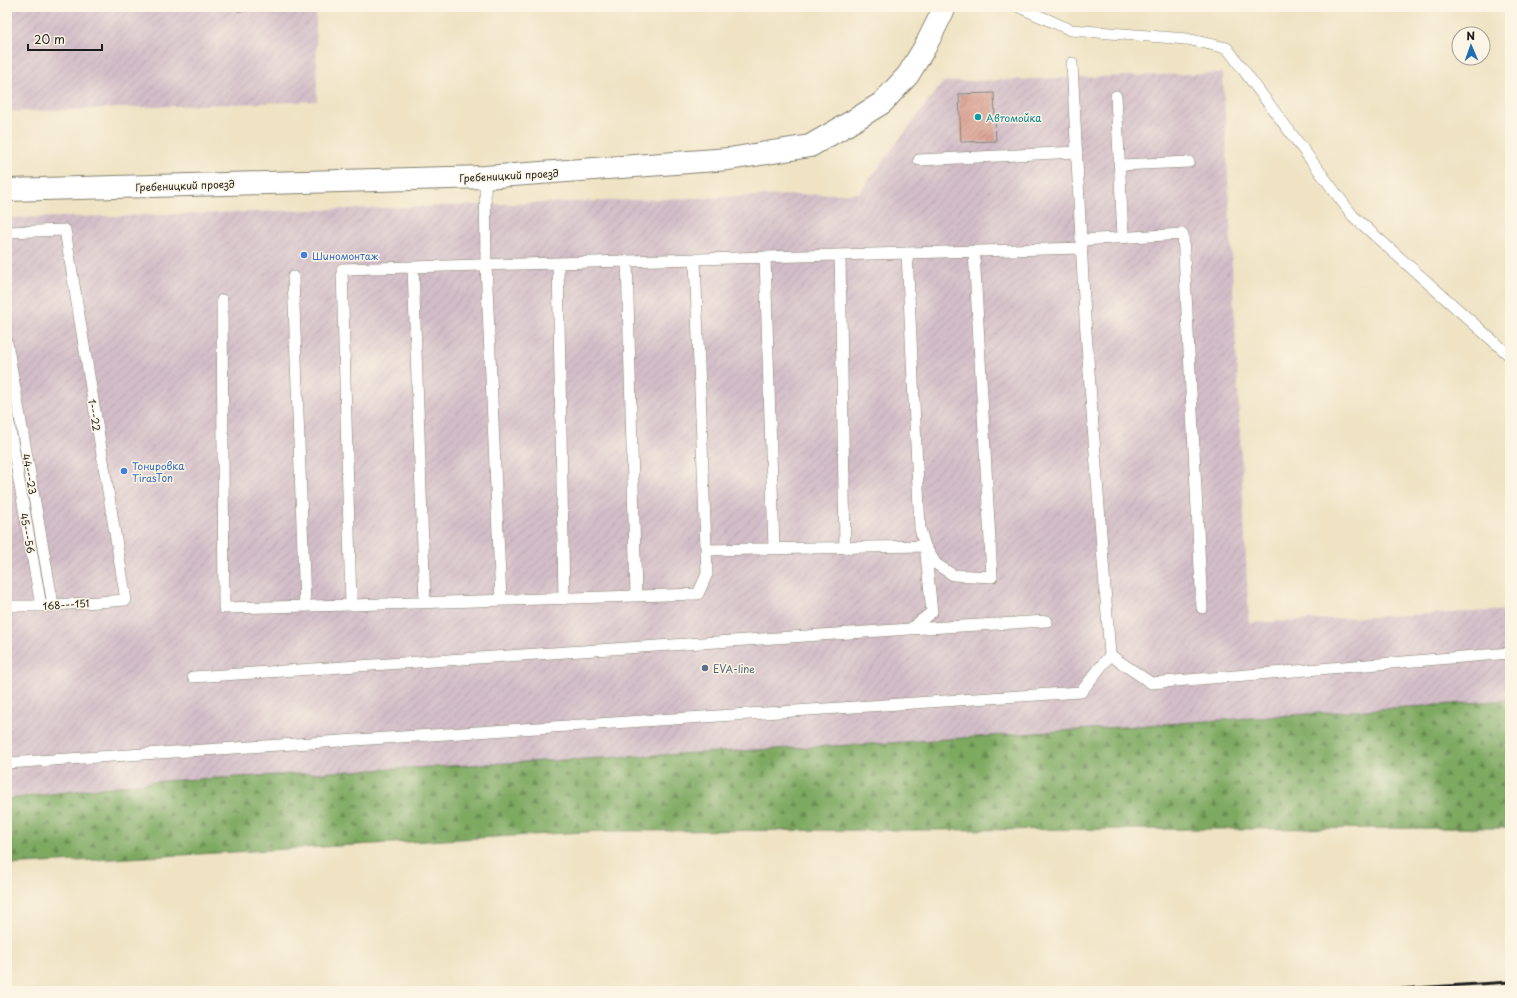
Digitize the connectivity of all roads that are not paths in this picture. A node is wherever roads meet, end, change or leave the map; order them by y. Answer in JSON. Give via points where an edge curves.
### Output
{"nodes":[{"id":1,"x":945,"y":7,"type":"edge"},
{"id":2,"x":1019,"y":7,"type":"edge"},
{"id":3,"x":1072,"y":63,"type":"dead end"},
{"id":4,"x":1116,"y":96,"type":"dead end"},
{"id":5,"x":1077,"y":152,"type":"junction"},
{"id":6,"x":919,"y":160,"type":"dead end"},
{"id":7,"x":1189,"y":162,"type":"dead end"},
{"id":8,"x":1120,"y":165,"type":"junction"},
{"id":9,"x":485,"y":177,"type":"junction"},
{"id":10,"x":7,"y":190,"type":"edge"},
{"id":11,"x":7,"y":232,"type":"edge"},
{"id":12,"x":1123,"y":237,"type":"junction"},
{"id":13,"x":1081,"y":244,"type":"junction"},
{"id":14,"x":974,"y":251,"type":"junction"},
{"id":15,"x":907,"y":253,"type":"junction"},
{"id":16,"x":840,"y":255,"type":"junction"},
{"id":17,"x":764,"y":257,"type":"junction"},
{"id":18,"x":695,"y":259,"type":"junction"},
{"id":19,"x":627,"y":261,"type":"junction"},
{"id":20,"x":558,"y":263,"type":"junction"},
{"id":21,"x":486,"y":265,"type":"junction"},
{"id":22,"x":413,"y":267,"type":"junction"},
{"id":23,"x":293,"y":277,"type":"dead end"},
{"id":24,"x":222,"y":300,"type":"dead end"},
{"id":25,"x":7,"y":343,"type":"edge"},
{"id":26,"x":1510,"y":356,"type":"edge"},
{"id":27,"x":7,"y":412,"type":"edge"},
{"id":28,"x":925,"y":546,"type":"junction"},
{"id":29,"x":845,"y":548,"type":"junction"},
{"id":30,"x":774,"y":549,"type":"junction"},
{"id":31,"x":707,"y":550,"type":"junction"},
{"id":32,"x":636,"y":596,"type":"junction"},
{"id":33,"x":564,"y":598,"type":"junction"},
{"id":34,"x":126,"y":600,"type":"joint"},
{"id":35,"x":501,"y":600,"type":"junction"},
{"id":36,"x":425,"y":603,"type":"junction"},
{"id":37,"x":53,"y":605,"type":"junction"},
{"id":38,"x":351,"y":605,"type":"junction"},
{"id":39,"x":7,"y":606,"type":"edge"},
{"id":40,"x":41,"y":606,"type":"junction"},
{"id":41,"x":305,"y":606,"type":"junction"},
{"id":42,"x":1202,"y":608,"type":"dead end"},
{"id":43,"x":1047,"y":621,"type":"dead end"},
{"id":44,"x":910,"y":629,"type":"junction"},
{"id":45,"x":1510,"y":653,"type":"edge"},
{"id":46,"x":1110,"y":654,"type":"junction"},
{"id":47,"x":194,"y":677,"type":"dead end"},
{"id":48,"x":7,"y":763,"type":"edge"}],
"edges":[{"from":1,"to":9,"type":"street","name":"Гребеницкий проезд","via":[[908,75],[882,103],[810,146],[729,159]]},
{"from":2,"to":26,"type":"lane","via":[[1070,30],[1187,39],[1227,48],[1353,216]]},
{"from":3,"to":5,"type":"lane"},
{"from":4,"to":8,"type":"lane"},
{"from":5,"to":6,"type":"lane"},
{"from":5,"to":13,"type":"lane"},
{"from":7,"to":8,"type":"lane"},
{"from":8,"to":12,"type":"lane"},
{"from":9,"to":10,"type":"street","name":"Гребеницкий проезд"},
{"from":9,"to":21,"type":"lane"},
{"from":11,"to":34,"type":"lane","name":"1---22","via":[[65,230]]},
{"from":12,"to":13,"type":"lane"},
{"from":12,"to":42,"type":"lane","via":[[1183,234]]},
{"from":13,"to":14,"type":"lane"},
{"from":13,"to":46,"type":"lane"},
{"from":14,"to":15,"type":"lane"},
{"from":14,"to":28,"type":"lane","via":[[992,577],[953,575],[936,564]]},
{"from":15,"to":16,"type":"lane"},
{"from":15,"to":28,"type":"lane","via":[[920,529]]},
{"from":16,"to":17,"type":"lane"},
{"from":16,"to":29,"type":"lane"},
{"from":17,"to":18,"type":"lane"},
{"from":17,"to":30,"type":"lane"},
{"from":18,"to":19,"type":"lane"},
{"from":18,"to":31,"type":"lane"},
{"from":19,"to":20,"type":"lane"},
{"from":19,"to":32,"type":"lane"},
{"from":20,"to":21,"type":"lane"},
{"from":20,"to":33,"type":"lane"},
{"from":21,"to":22,"type":"lane"},
{"from":21,"to":35,"type":"lane"},
{"from":22,"to":36,"type":"lane"},
{"from":22,"to":38,"type":"lane","via":[[342,269]]},
{"from":23,"to":41,"type":"lane"},
{"from":24,"to":41,"type":"lane","via":[[224,608]]},
{"from":25,"to":37,"type":"lane","name":"44---23"},
{"from":27,"to":40,"type":"lane","name":"45---56"},
{"from":28,"to":29,"type":"lane"},
{"from":28,"to":44,"type":"lane","via":[[932,612]]},
{"from":29,"to":30,"type":"lane"},
{"from":30,"to":31,"type":"lane"},
{"from":31,"to":32,"type":"lane","via":[[707,574],[698,594]]},
{"from":32,"to":33,"type":"lane"},
{"from":33,"to":35,"type":"lane"},
{"from":34,"to":37,"type":"lane","name":"168---151"},
{"from":35,"to":36,"type":"lane"},
{"from":36,"to":38,"type":"lane"},
{"from":37,"to":40,"type":"lane","name":"168---151"},
{"from":38,"to":41,"type":"lane"},
{"from":39,"to":40,"type":"lane","name":"168---151"},
{"from":43,"to":44,"type":"lane"},
{"from":44,"to":47,"type":"lane"},
{"from":45,"to":46,"type":"lane","via":[[1151,683]]},
{"from":46,"to":48,"type":"lane","via":[[1081,692]]}]}
